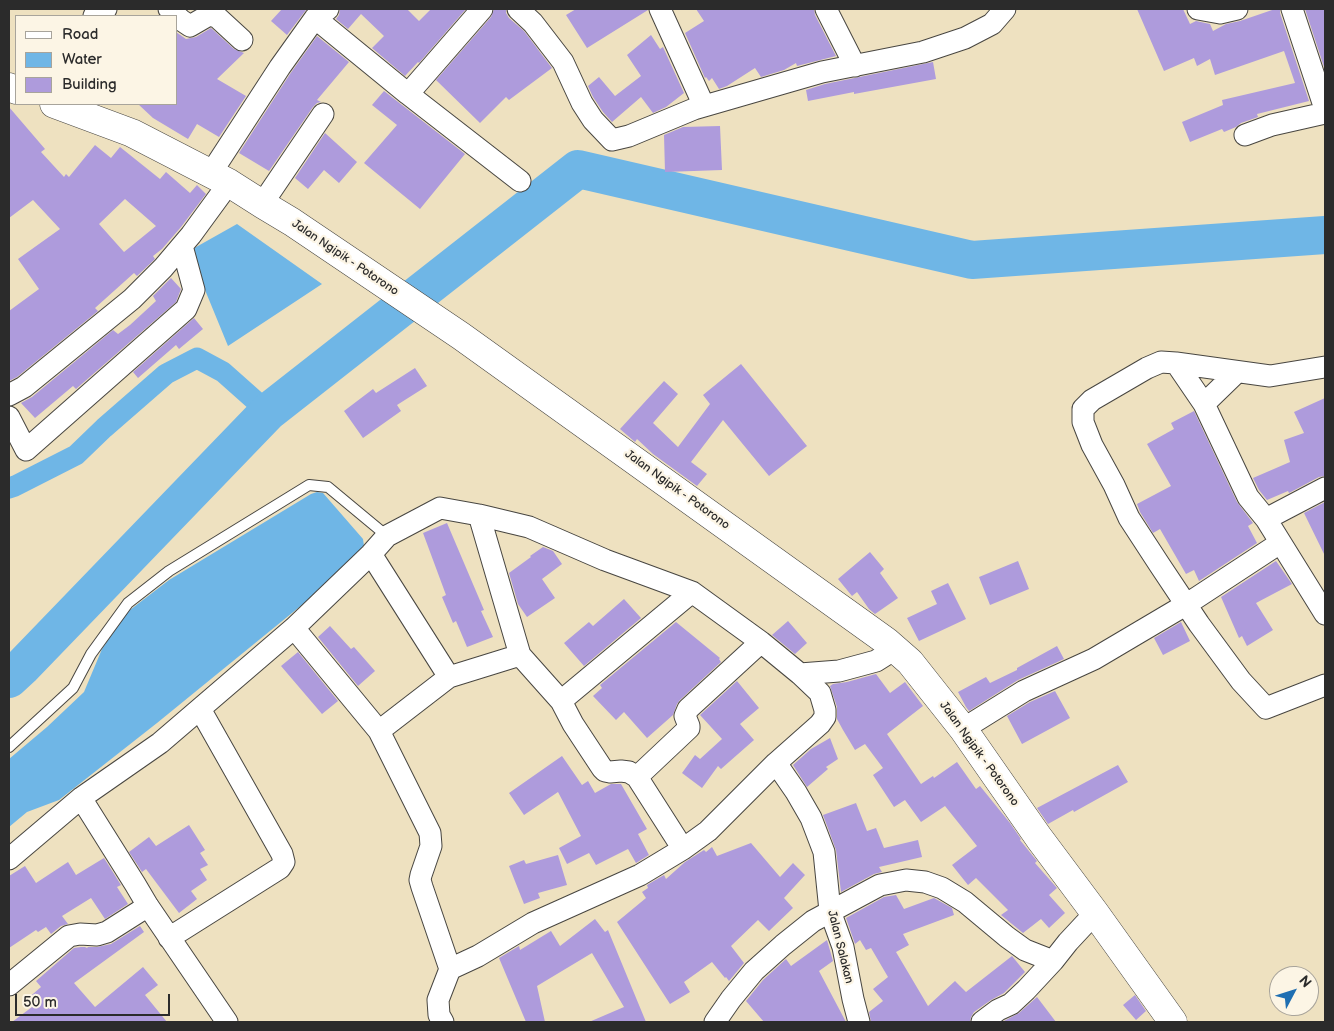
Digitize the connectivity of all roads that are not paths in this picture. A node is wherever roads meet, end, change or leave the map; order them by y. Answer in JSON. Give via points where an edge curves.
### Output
{"nodes":[{"id":1,"x":482,"y":9,"type":"edge"},
{"id":2,"x":518,"y":9,"type":"edge"},
{"id":3,"x":660,"y":9,"type":"edge"},
{"id":4,"x":826,"y":9,"type":"edge"},
{"id":5,"x":1005,"y":9,"type":"edge"},
{"id":6,"x":1198,"y":9,"type":"edge"},
{"id":7,"x":1237,"y":9,"type":"edge"},
{"id":8,"x":1292,"y":9,"type":"edge"},
{"id":9,"x":321,"y":14,"type":"edge"},
{"id":10,"x":178,"y":17,"type":"edge"},
{"id":11,"x":242,"y":40,"type":"dead end"},
{"id":12,"x":855,"y":66,"type":"junction"},
{"id":13,"x":408,"y":94,"type":"junction"},
{"id":14,"x":57,"y":105,"type":"edge"},
{"id":15,"x":704,"y":106,"type":"junction"},
{"id":16,"x":1325,"y":109,"type":"edge"},
{"id":17,"x":1325,"y":113,"type":"edge"},
{"id":18,"x":323,"y":114,"type":"dead end"},
{"id":19,"x":1245,"y":135,"type":"dead end"},
{"id":20,"x":220,"y":178,"type":"junction"},
{"id":21,"x":520,"y":181,"type":"dead end"},
{"id":22,"x":262,"y":204,"type":"junction"},
{"id":23,"x":182,"y":246,"type":"junction"},
{"id":24,"x":1176,"y":363,"type":"junction"},
{"id":25,"x":1325,"y":367,"type":"edge"},
{"id":26,"x":1237,"y":372,"type":"junction"},
{"id":27,"x":9,"y":395,"type":"edge"},
{"id":28,"x":1204,"y":404,"type":"junction"},
{"id":29,"x":9,"y":417,"type":"edge"},
{"id":30,"x":1325,"y":488,"type":"edge"},
{"id":31,"x":479,"y":515,"type":"junction"},
{"id":32,"x":1266,"y":519,"type":"junction"},
{"id":33,"x":387,"y":536,"type":"junction"},
{"id":34,"x":1280,"y":543,"type":"junction"},
{"id":35,"x":371,"y":554,"type":"junction"},
{"id":36,"x":692,"y":592,"type":"junction"},
{"id":37,"x":1187,"y":604,"type":"junction"},
{"id":38,"x":1323,"y":608,"type":"edge"},
{"id":39,"x":294,"y":628,"type":"junction"},
{"id":40,"x":761,"y":642,"type":"junction"},
{"id":41,"x":895,"y":649,"type":"junction"},
{"id":42,"x":520,"y":655,"type":"junction"},
{"id":43,"x":800,"y":674,"type":"junction"},
{"id":44,"x":449,"y":677,"type":"junction"},
{"id":45,"x":1325,"y":685,"type":"edge"},
{"id":46,"x":561,"y":701,"type":"junction"},
{"id":47,"x":200,"y":709,"type":"junction"},
{"id":48,"x":379,"y":730,"type":"junction"},
{"id":49,"x":963,"y":730,"type":"junction"},
{"id":50,"x":9,"y":747,"type":"edge"},
{"id":51,"x":776,"y":762,"type":"junction"},
{"id":52,"x":637,"y":777,"type":"junction"},
{"id":53,"x":81,"y":798,"type":"junction"},
{"id":54,"x":683,"y":849,"type":"junction"},
{"id":55,"x":9,"y":859,"type":"edge"},
{"id":56,"x":148,"y":906,"type":"junction"},
{"id":57,"x":830,"y":911,"type":"junction"},
{"id":58,"x":1095,"y":913,"type":"junction"},
{"id":59,"x":169,"y":938,"type":"junction"},
{"id":60,"x":1053,"y":961,"type":"junction"},
{"id":61,"x":450,"y":969,"type":"junction"},
{"id":62,"x":9,"y":985,"type":"edge"},
{"id":63,"x":227,"y":1022,"type":"edge"},
{"id":64,"x":443,"y":1022,"type":"edge"},
{"id":65,"x":715,"y":1022,"type":"edge"},
{"id":66,"x":859,"y":1022,"type":"edge"},
{"id":67,"x":982,"y":1022,"type":"edge"},
{"id":68,"x":1173,"y":1022,"type":"edge"}],
"edges":[{"from":1,"to":13,"type":"street"},
{"from":2,"to":15,"type":"street","via":[[563,62],[582,103],[612,140]]},
{"from":3,"to":15,"type":"street"},
{"from":4,"to":12,"type":"street"},
{"from":5,"to":12,"type":"street","via":[[992,24],[965,38],[923,52]]},
{"from":6,"to":7,"type":"street","via":[[1220,13]]},
{"from":8,"to":16,"type":"street"},
{"from":9,"to":13,"type":"street"},
{"from":9,"to":20,"type":"street","via":[[280,67]]},
{"from":10,"to":11,"type":"street","via":[[190,26],[209,15],[217,17]]},
{"from":12,"to":15,"type":"street","via":[[822,72]]},
{"from":13,"to":21,"type":"street"},
{"from":14,"to":20,"type":"street","name":"Jalan Ngipik - Potorono","via":[[132,133]]},
{"from":17,"to":19,"type":"street"},
{"from":18,"to":22,"type":"street"},
{"from":20,"to":22,"type":"street","name":"Jalan Ngipik - Potorono"},
{"from":20,"to":23,"type":"street"},
{"from":22,"to":41,"type":"street","name":"Jalan Ngipik - Potorono","via":[[461,336]]},
{"from":23,"to":27,"type":"street","via":[[132,299],[24,388]]},
{"from":23,"to":29,"type":"street","via":[[194,290],[186,310],[26,450]]},
{"from":24,"to":26,"type":"street"},
{"from":24,"to":28,"type":"street"},
{"from":24,"to":37,"type":"street","via":[[1162,362],[1147,368],[1092,400],[1083,409],[1083,422],[1130,518]]},
{"from":25,"to":26,"type":"street","via":[[1270,376]]},
{"from":26,"to":28,"type":"street"},
{"from":28,"to":32,"type":"street","via":[[1248,497]]},
{"from":30,"to":32,"type":"street"},
{"from":31,"to":33,"type":"street","via":[[440,508]]},
{"from":31,"to":36,"type":"street","via":[[529,527],[605,560]]},
{"from":31,"to":42,"type":"street"},
{"from":32,"to":34,"type":"street"},
{"from":33,"to":35,"type":"street"},
{"from":33,"to":50,"type":"lane","via":[[328,486],[309,485],[169,571],[128,603],[90,654],[73,688]]},
{"from":34,"to":37,"type":"street"},
{"from":34,"to":38,"type":"street"},
{"from":35,"to":39,"type":"street"},
{"from":35,"to":44,"type":"street"},
{"from":36,"to":40,"type":"street"},
{"from":36,"to":46,"type":"street"},
{"from":37,"to":45,"type":"street","via":[[1241,681],[1266,708]]},
{"from":37,"to":49,"type":"street","via":[[1094,660],[1024,691]]},
{"from":39,"to":47,"type":"street"},
{"from":39,"to":48,"type":"street"},
{"from":40,"to":43,"type":"street"},
{"from":40,"to":52,"type":"street","via":[[688,709],[685,716],[689,728]]},
{"from":41,"to":43,"type":"street","via":[[876,661],[839,671]]},
{"from":41,"to":49,"type":"street","name":"Jalan Ngipik - Potorono","via":[[910,662]]},
{"from":42,"to":44,"type":"street"},
{"from":42,"to":46,"type":"street"},
{"from":43,"to":51,"type":"street","via":[[820,694],[825,717]]},
{"from":44,"to":48,"type":"street"},
{"from":46,"to":52,"type":"street","via":[[602,768],[610,772],[629,772]]},
{"from":47,"to":53,"type":"street","via":[[160,743]]},
{"from":47,"to":59,"type":"street","via":[[284,862],[280,868]]},
{"from":48,"to":61,"type":"street","via":[[430,833],[431,846],[420,880]]},
{"from":49,"to":58,"type":"street","name":"Jalan Ngipik - Potorono"},
{"from":51,"to":54,"type":"street","via":[[708,831]]},
{"from":51,"to":57,"type":"street","name":"Jalan Salakan","via":[[811,818],[824,852]]},
{"from":52,"to":54,"type":"street"},
{"from":53,"to":55,"type":"street"},
{"from":53,"to":56,"type":"street"},
{"from":54,"to":61,"type":"street","via":[[640,875],[533,923]]},
{"from":56,"to":59,"type":"street"},
{"from":56,"to":62,"type":"street","via":[[107,932],[69,936]]},
{"from":57,"to":60,"type":"street","via":[[880,885],[906,880],[925,882],[965,902],[1025,950]]},
{"from":57,"to":65,"type":"street","via":[[812,921],[754,971]]},
{"from":57,"to":66,"type":"street","name":"Jalan Salakan","via":[[843,947]]},
{"from":58,"to":60,"type":"street"},
{"from":58,"to":68,"type":"street","name":"Jalan Ngipik - Potorono"},
{"from":59,"to":63,"type":"street"},
{"from":60,"to":67,"type":"street","via":[[1011,1004]]},
{"from":61,"to":64,"type":"street","via":[[438,1000]]}]}
